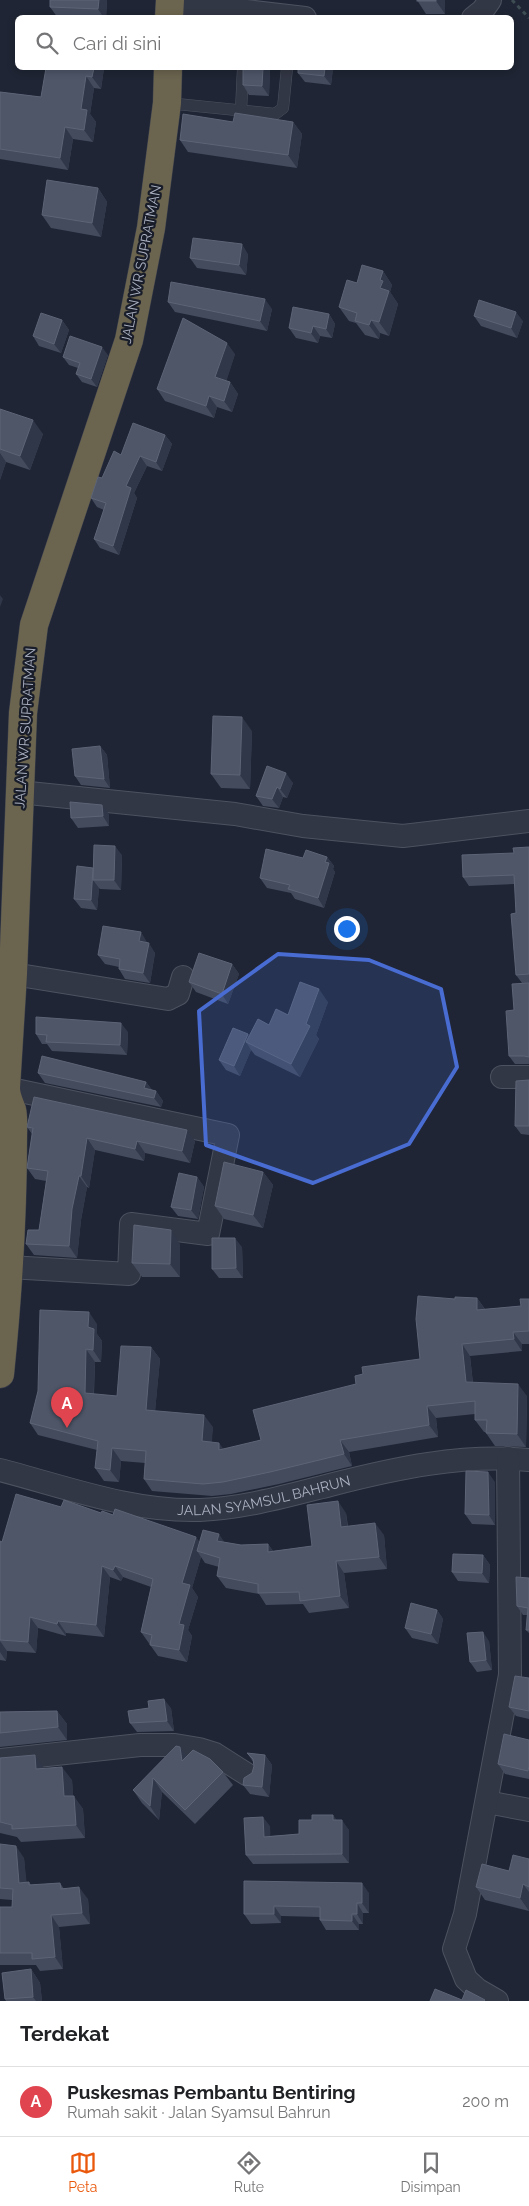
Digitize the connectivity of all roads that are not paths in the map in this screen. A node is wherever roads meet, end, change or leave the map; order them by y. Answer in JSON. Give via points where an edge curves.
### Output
{"nodes":[{"id":1,"x":490,"y":0,"type":"edge"},
{"id":2,"x":170,"y":7,"type":"edge"},
{"id":3,"x":268,"y":15,"type":"edge"},
{"id":4,"x":477,"y":15,"type":"edge"},
{"id":5,"x":168,"y":70,"type":"edge"},
{"id":6,"x":243,"y":70,"type":"edge"},
{"id":7,"x":287,"y":70,"type":"edge"},
{"id":8,"x":167,"y":103,"type":"junction"},
{"id":9,"x":241,"y":110,"type":"junction"},
{"id":10,"x":20,"y":792,"type":"junction"},
{"id":11,"x":529,"y":821,"type":"edge"},
{"id":12,"x":13,"y":974,"type":"junction"},
{"id":13,"x":183,"y":978,"type":"dead end"},
{"id":14,"x":502,"y":1077,"type":"dead end"},
{"id":15,"x":529,"y":1077,"type":"edge"},
{"id":16,"x":4,"y":1098,"type":"edge"},
{"id":17,"x":9,"y":1267,"type":"junction"},
{"id":18,"x":0,"y":1374,"type":"edge"},
{"id":19,"x":518,"y":1459,"type":"edge"},
{"id":20,"x":0,"y":1470,"type":"edge"},
{"id":21,"x":0,"y":1760,"type":"edge"},
{"id":22,"x":248,"y":1775,"type":"edge"},
{"id":23,"x":487,"y":1802,"type":"junction"},
{"id":24,"x":529,"y":1810,"type":"edge"},
{"id":25,"x":497,"y":2001,"type":"edge"}],
"edges":[{"from":1,"to":4,"type":"street"},
{"from":2,"to":3,"type":"street"},
{"from":5,"to":8,"type":"highway","name":"JALAN WR SUPRATMAN"},
{"from":6,"to":9,"type":"lane"},
{"from":7,"to":9,"type":"lane","via":[[280,112]]},
{"from":8,"to":9,"type":"lane"},
{"from":8,"to":10,"type":"highway","name":"JALAN WR SUPRATMAN","via":[[151,228],[129,340],[34,625],[24,713]]},
{"from":10,"to":11,"type":"street","via":[[226,813],[303,826],[403,836]]},
{"from":10,"to":12,"type":"highway","name":"JALAN WR SUPRATMAN"},
{"from":12,"to":13,"type":"street","via":[[168,999],[178,994]]},
{"from":12,"to":16,"type":"highway","name":"JALAN WR SUPRATMAN"},
{"from":14,"to":15,"type":"street"},
{"from":16,"to":17,"type":"highway","name":"JALAN WR SUPRATMAN","via":[[12,1110],[13,1124]]},
{"from":16,"to":17,"type":"street","via":[[228,1135],[208,1234],[131,1224],[130,1274]]},
{"from":17,"to":18,"type":"highway","name":"JALAN WR SUPRATMAN"},
{"from":19,"to":20,"type":"street","name":"JALAN SYAMSUL BAHRUN","via":[[455,1459],[400,1468],[257,1504],[202,1510],[130,1505]]},
{"from":19,"to":23,"type":"street","via":[[510,1675]]},
{"from":21,"to":22,"type":"street","via":[[140,1745],[175,1745],[200,1748],[215,1754]]},
{"from":23,"to":24,"type":"street"},
{"from":23,"to":25,"type":"street","via":[[465,1914],[454,1949],[466,1980]]}]}
